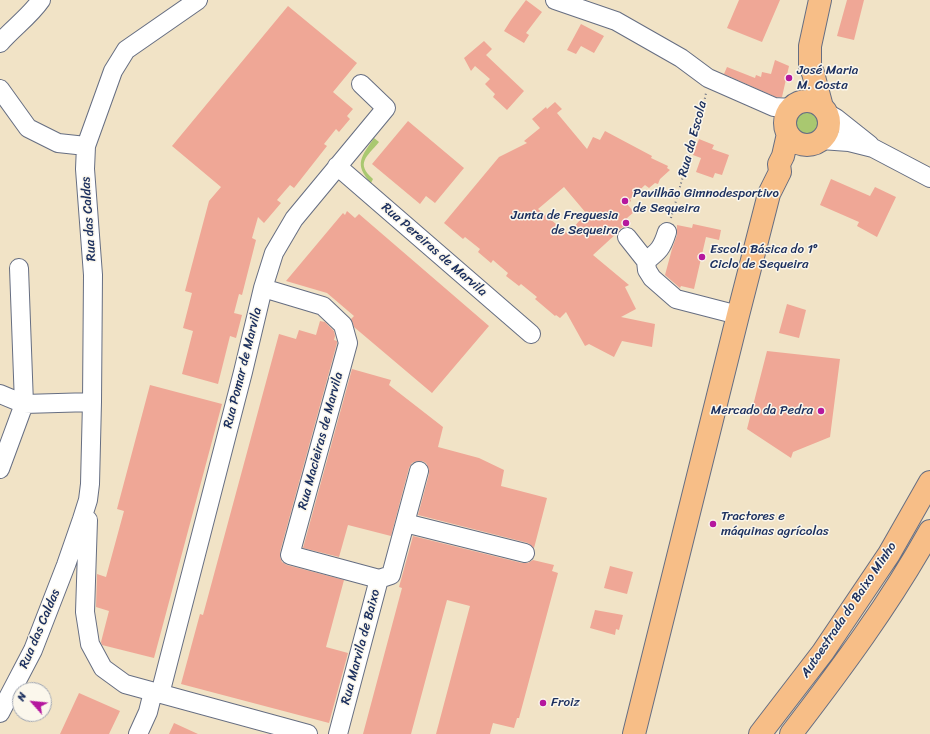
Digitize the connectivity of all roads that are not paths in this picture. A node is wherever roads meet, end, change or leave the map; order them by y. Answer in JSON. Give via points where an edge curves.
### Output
{"nodes":[{"id":1,"x":41,"y":0,"type":"edge"},
{"id":2,"x":198,"y":0,"type":"edge"},
{"id":3,"x":555,"y":0,"type":"edge"},
{"id":4,"x":820,"y":0,"type":"edge"},
{"id":5,"x":3,"y":33,"type":"edge"},
{"id":6,"x":810,"y":66,"type":"junction"},
{"id":7,"x":361,"y":84,"type":"dead end"},
{"id":8,"x":0,"y":89,"type":"edge"},
{"id":9,"x":824,"y":110,"type":"junction"},
{"id":10,"x":787,"y":115,"type":"junction"},
{"id":11,"x":815,"y":143,"type":"junction"},
{"id":12,"x":86,"y":146,"type":"junction"},
{"id":13,"x":873,"y":148,"type":"junction"},
{"id":14,"x":337,"y":166,"type":"junction"},
{"id":15,"x":780,"y":172,"type":"junction"},
{"id":16,"x":930,"y":178,"type":"edge"},
{"id":17,"x":667,"y":232,"type":"road end"},
{"id":18,"x":627,"y":236,"type":"dead end"},
{"id":19,"x":646,"y":261,"type":"junction"},
{"id":20,"x":19,"y":268,"type":"dead end"},
{"id":21,"x":263,"y":288,"type":"junction"},
{"id":22,"x":738,"y":315,"type":"junction"},
{"id":23,"x":531,"y":334,"type":"dead end"},
{"id":24,"x":0,"y":394,"type":"edge"},
{"id":25,"x":92,"y":402,"type":"junction"},
{"id":26,"x":24,"y":404,"type":"junction"},
{"id":27,"x":0,"y":469,"type":"edge"},
{"id":28,"x":419,"y":471,"type":"dead end"},
{"id":29,"x":930,"y":482,"type":"edge"},
{"id":30,"x":405,"y":522,"type":"junction"},
{"id":31,"x":930,"y":531,"type":"edge"},
{"id":32,"x":525,"y":553,"type":"dead end"},
{"id":33,"x":78,"y":559,"type":"junction"},
{"id":34,"x":379,"y":579,"type":"junction"},
{"id":35,"x":156,"y":693,"type":"junction"},
{"id":36,"x":0,"y":713,"type":"edge"},
{"id":37,"x":138,"y":734,"type":"edge"},
{"id":38,"x":308,"y":734,"type":"edge"},
{"id":39,"x":338,"y":734,"type":"edge"},
{"id":40,"x":634,"y":734,"type":"edge"},
{"id":41,"x":760,"y":734,"type":"edge"},
{"id":42,"x":791,"y":734,"type":"edge"}],
"edges":[{"from":1,"to":5,"type":"street","via":[[36,7]]},
{"from":2,"to":12,"type":"street","name":"Rua das Caldas","via":[[126,50],[113,71]]},
{"from":3,"to":10,"type":"street","via":[[616,21],[681,58],[708,78]]},
{"from":4,"to":6,"type":"main road","via":[[810,46]]},
{"from":6,"to":9,"type":"main road"},
{"from":6,"to":10,"type":"main road","via":[[803,89]]},
{"from":7,"to":14,"type":"street","name":"Rua Pomar de Marvila","via":[[386,108]]},
{"from":8,"to":12,"type":"street","via":[[28,128],[58,143]]},
{"from":9,"to":10,"type":"main road","via":[[811,102],[804,102]]},
{"from":9,"to":11,"type":"main road","via":[[829,126],[826,134]]},
{"from":9,"to":13,"type":"street"},
{"from":10,"to":11,"type":"main road","via":[[796,142]]},
{"from":10,"to":15,"type":"main road"},
{"from":11,"to":13,"type":"street","via":[[849,142]]},
{"from":11,"to":15,"type":"main road"},
{"from":12,"to":25,"type":"street","name":"Rua das Caldas","via":[[85,168],[93,275]]},
{"from":13,"to":16,"type":"street"},
{"from":14,"to":21,"type":"street","name":"Rua Pomar de Marvila","via":[[294,219],[274,253]]},
{"from":14,"to":23,"type":"street","name":"Rua Pereiras de Marvila"},
{"from":15,"to":22,"type":"main road","via":[[769,194]]},
{"from":17,"to":19,"type":"street","via":[[663,246]]},
{"from":18,"to":19,"type":"street"},
{"from":19,"to":22,"type":"street","via":[[647,270],[652,278],[676,300]]},
{"from":20,"to":26,"type":"street"},
{"from":21,"to":34,"type":"street","name":"Rua Macieiras de Marvila","via":[[323,306],[343,325],[348,343],[290,555]]},
{"from":21,"to":35,"type":"street","name":"Rua Pomar de Marvila","via":[[241,380]]},
{"from":22,"to":40,"type":"main road"},
{"from":24,"to":26,"type":"street"},
{"from":25,"to":26,"type":"street"},
{"from":25,"to":33,"type":"street","name":"Rua das Caldas","via":[[90,484],[82,519]]},
{"from":26,"to":27,"type":"street"},
{"from":28,"to":30,"type":"street","name":"Rua Marvila de Baixo"},
{"from":29,"to":41,"type":"main road","name":"Autoestrada do Baixo Minho","via":[[889,554],[827,646]]},
{"from":30,"to":32,"type":"street"},
{"from":30,"to":34,"type":"street","name":"Rua Marvila de Baixo","via":[[391,574]]},
{"from":31,"to":42,"type":"main road","name":"Autoestrada do Baixo Minho","via":[[912,563],[843,666]]},
{"from":33,"to":35,"type":"street","name":"Rua das Caldas","via":[[90,644],[103,668],[125,684]]},
{"from":33,"to":36,"type":"street","name":"Rua das Caldas"},
{"from":34,"to":39,"type":"street","name":"Rua Marvila de Baixo"},
{"from":35,"to":37,"type":"street","name":"Rua Pomar de Marvila"},
{"from":35,"to":38,"type":"street","name":"Rua das Caldas"}]}
